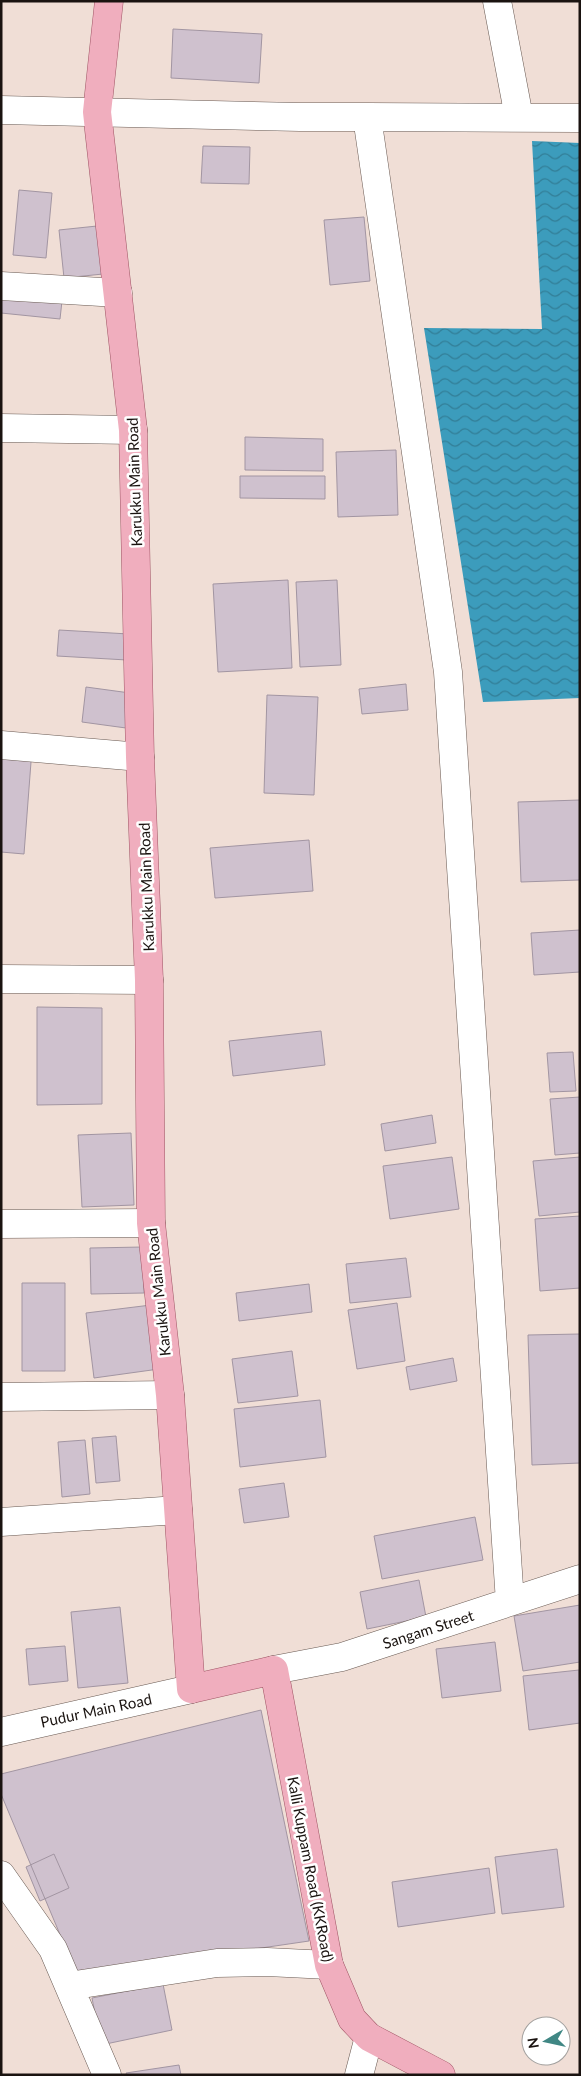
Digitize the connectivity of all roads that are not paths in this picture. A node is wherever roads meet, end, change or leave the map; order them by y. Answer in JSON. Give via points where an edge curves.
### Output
{"nodes":[{"id":1,"x":109,"y":1,"type":"edge"},
{"id":2,"x":497,"y":1,"type":"edge"},
{"id":3,"x":1,"y":110,"type":"edge"},
{"id":4,"x":97,"y":112,"type":"junction"},
{"id":5,"x":367,"y":117,"type":"junction"},
{"id":6,"x":519,"y":117,"type":"junction"},
{"id":7,"x":580,"y":118,"type":"edge"},
{"id":8,"x":1,"y":286,"type":"edge"},
{"id":9,"x":118,"y":293,"type":"junction"},
{"id":10,"x":1,"y":428,"type":"edge"},
{"id":11,"x":133,"y":430,"type":"junction"},
{"id":12,"x":1,"y":745,"type":"edge"},
{"id":13,"x":140,"y":757,"type":"junction"},
{"id":14,"x":1,"y":979,"type":"edge"},
{"id":15,"x":149,"y":980,"type":"junction"},
{"id":16,"x":151,"y":1223,"type":"junction"},
{"id":17,"x":1,"y":1224,"type":"edge"},
{"id":18,"x":170,"y":1395,"type":"junction"},
{"id":19,"x":1,"y":1397,"type":"edge"},
{"id":20,"x":178,"y":1510,"type":"junction"},
{"id":21,"x":1,"y":1522,"type":"edge"},
{"id":22,"x":580,"y":1579,"type":"edge"},
{"id":23,"x":510,"y":1602,"type":"junction"},
{"id":24,"x":274,"y":1670,"type":"junction"},
{"id":25,"x":191,"y":1689,"type":"junction"},
{"id":26,"x":1,"y":1732,"type":"edge"},
{"id":27,"x":1,"y":1875,"type":"edge"},
{"id":28,"x":329,"y":1965,"type":"junction"},
{"id":29,"x":69,"y":1986,"type":"junction"},
{"id":30,"x":369,"y":2037,"type":"junction"},
{"id":31,"x":107,"y":2075,"type":"edge"},
{"id":32,"x":359,"y":2075,"type":"edge"},
{"id":33,"x":441,"y":2075,"type":"edge"}],
"edges":[{"from":1,"to":4,"type":"main road","name":"Karukku Main Road"},
{"from":2,"to":6,"type":"street"},
{"from":3,"to":4,"type":"street"},
{"from":4,"to":5,"type":"street"},
{"from":4,"to":9,"type":"main road","name":"Karukku Main Road"},
{"from":5,"to":6,"type":"street"},
{"from":5,"to":23,"type":"street","via":[[448,672]]},
{"from":6,"to":7,"type":"street"},
{"from":8,"to":9,"type":"street"},
{"from":9,"to":11,"type":"main road","name":"Karukku Main Road"},
{"from":10,"to":11,"type":"street"},
{"from":11,"to":13,"type":"main road","name":"Karukku Main Road"},
{"from":12,"to":13,"type":"street"},
{"from":13,"to":15,"type":"main road","name":"Karukku Main Road"},
{"from":14,"to":15,"type":"street"},
{"from":15,"to":16,"type":"main road","name":"Karukku Main Road"},
{"from":16,"to":17,"type":"street"},
{"from":16,"to":18,"type":"main road","name":"Karukku Main Road"},
{"from":18,"to":19,"type":"street"},
{"from":18,"to":20,"type":"main road","name":"Karukku Main Road"},
{"from":20,"to":21,"type":"street"},
{"from":20,"to":25,"type":"main road","name":"Karukku Main Road"},
{"from":22,"to":23,"type":"street","name":"Sangam Street"},
{"from":23,"to":24,"type":"street","name":"Sangam Street","via":[[342,1657]]},
{"from":24,"to":25,"type":"main road"},
{"from":24,"to":28,"type":"main road","name":"Kalli Kuppam Road (KKRoad)"},
{"from":25,"to":26,"type":"street","name":"Pudur Main Road"},
{"from":27,"to":29,"type":"street","via":[[53,1949]]},
{"from":28,"to":29,"type":"street","via":[[217,1963]]},
{"from":28,"to":30,"type":"main road","name":"Kalli Kuppam Road (KKRoad)","via":[[352,2019]]},
{"from":29,"to":31,"type":"street"},
{"from":30,"to":32,"type":"street"},
{"from":30,"to":33,"type":"main road","name":"Kalli Kuppam Road (KKRoad)"}]}
